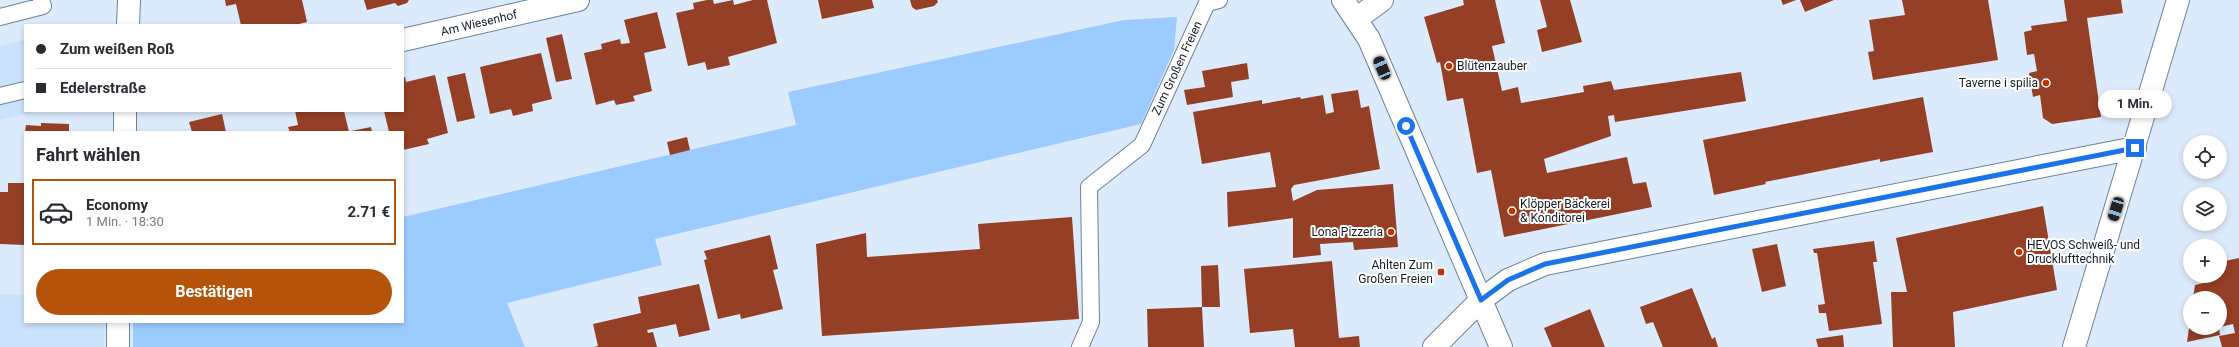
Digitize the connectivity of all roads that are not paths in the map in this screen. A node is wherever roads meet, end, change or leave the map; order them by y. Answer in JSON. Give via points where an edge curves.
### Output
{"nodes":[{"id":1,"x":41,"y":0,"type":"edge"},
{"id":2,"x":129,"y":0,"type":"edge"},
{"id":3,"x":578,"y":0,"type":"edge"},
{"id":4,"x":1219,"y":0,"type":"edge"},
{"id":5,"x":1343,"y":0,"type":"edge"},
{"id":6,"x":1382,"y":0,"type":"edge"},
{"id":7,"x":2178,"y":0,"type":"edge"},
{"id":8,"x":0,"y":16,"type":"edge"},
{"id":9,"x":1356,"y":19,"type":"junction"},
{"id":10,"x":128,"y":24,"type":"edge"},
{"id":11,"x":404,"y":40,"type":"edge"},
{"id":12,"x":24,"y":90,"type":"edge"},
{"id":13,"x":0,"y":96,"type":"edge"},
{"id":14,"x":125,"y":112,"type":"edge"},
{"id":15,"x":125,"y":131,"type":"edge"},
{"id":16,"x":2135,"y":148,"type":"junction"},
{"id":17,"x":1481,"y":300,"type":"junction"},
{"id":18,"x":118,"y":323,"type":"edge"},
{"id":19,"x":118,"y":347,"type":"edge"},
{"id":20,"x":1080,"y":347,"type":"edge"},
{"id":21,"x":1434,"y":347,"type":"edge"},
{"id":22,"x":1501,"y":347,"type":"edge"},
{"id":23,"x":2074,"y":347,"type":"edge"}],
"edges":[{"from":1,"to":8,"type":"lane","via":[[43,6]]},
{"from":2,"to":10,"type":"street"},
{"from":3,"to":11,"type":"street","name":"Am Wiesenhof"},
{"from":4,"to":20,"type":"lane","name":"Zum Großen Freien","via":[[1207,3],[1142,145],[1089,187],[1091,322]]},
{"from":5,"to":9,"type":"street"},
{"from":6,"to":9,"type":"street"},
{"from":7,"to":16,"type":"street"},
{"from":9,"to":17,"type":"street","via":[[1369,38]]},
{"from":12,"to":13,"type":"lane"},
{"from":14,"to":15,"type":"street"},
{"from":16,"to":17,"type":"street","via":[[1545,264],[1508,280]]},
{"from":16,"to":23,"type":"street"},
{"from":17,"to":21,"type":"street"},
{"from":17,"to":22,"type":"street"},
{"from":18,"to":19,"type":"street"}]}
